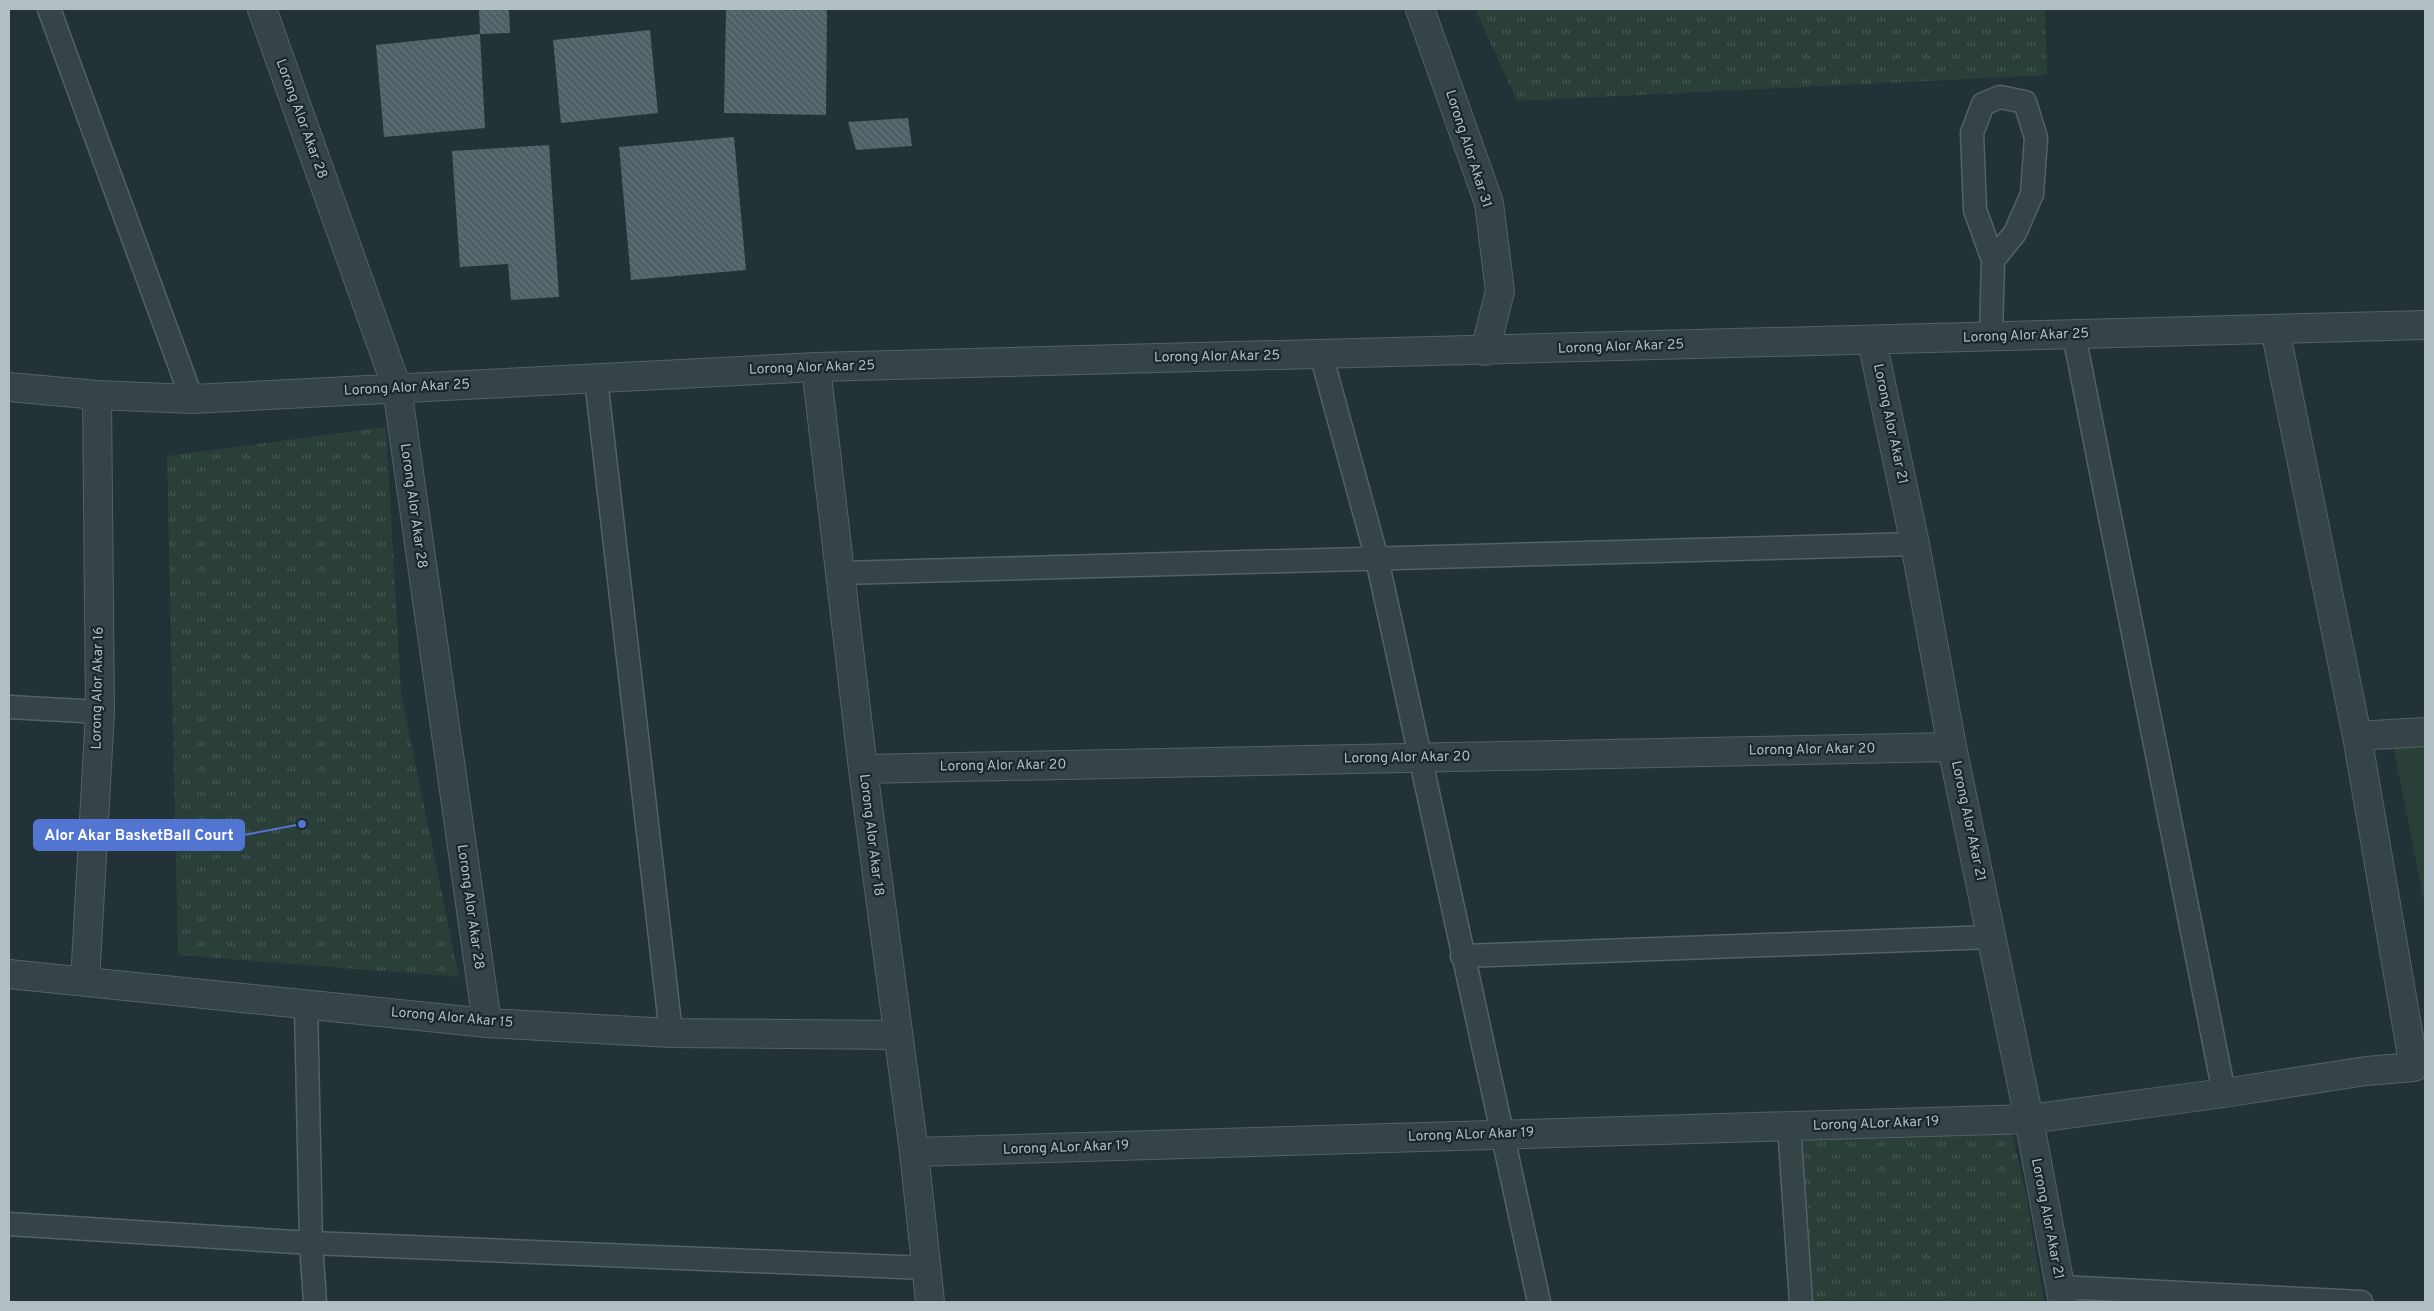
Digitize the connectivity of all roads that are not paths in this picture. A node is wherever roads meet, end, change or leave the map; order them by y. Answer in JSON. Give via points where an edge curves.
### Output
{"nodes":[{"id":1,"x":49,"y":9,"type":"edge"},
{"id":2,"x":262,"y":9,"type":"edge"},
{"id":3,"x":1420,"y":9,"type":"edge"},
{"id":4,"x":1993,"y":260,"type":"junction"},
{"id":5,"x":2425,"y":325,"type":"edge"},
{"id":6,"x":2275,"y":329,"type":"junction"},
{"id":7,"x":2074,"y":334,"type":"junction"},
{"id":8,"x":1991,"y":337,"type":"junction"},
{"id":9,"x":1872,"y":341,"type":"junction"},
{"id":10,"x":1485,"y":351,"type":"junction"},
{"id":11,"x":1321,"y":354,"type":"junction"},
{"id":12,"x":816,"y":367,"type":"junction"},
{"id":13,"x":596,"y":379,"type":"junction"},
{"id":14,"x":9,"y":387,"type":"edge"},
{"id":15,"x":397,"y":388,"type":"junction"},
{"id":16,"x":97,"y":395,"type":"junction"},
{"id":17,"x":192,"y":399,"type":"junction"},
{"id":18,"x":1915,"y":544,"type":"junction"},
{"id":19,"x":1377,"y":559,"type":"junction"},
{"id":20,"x":841,"y":573,"type":"junction"},
{"id":21,"x":9,"y":707,"type":"edge"},
{"id":22,"x":100,"y":712,"type":"junction"},
{"id":23,"x":2425,"y":732,"type":"edge"},
{"id":24,"x":2357,"y":736,"type":"junction"},
{"id":25,"x":1952,"y":747,"type":"junction"},
{"id":26,"x":1419,"y":758,"type":"junction"},
{"id":27,"x":863,"y":769,"type":"junction"},
{"id":28,"x":1992,"y":937,"type":"junction"},
{"id":29,"x":1462,"y":956,"type":"junction"},
{"id":30,"x":9,"y":974,"type":"edge"},
{"id":31,"x":85,"y":981,"type":"junction"},
{"id":32,"x":306,"y":1004,"type":"junction"},
{"id":33,"x":487,"y":1023,"type":"junction"},
{"id":34,"x":671,"y":1033,"type":"junction"},
{"id":35,"x":896,"y":1035,"type":"junction"},
{"id":36,"x":2419,"y":1068,"type":"edge"},
{"id":37,"x":2224,"y":1093,"type":"junction"},
{"id":38,"x":2029,"y":1119,"type":"junction"},
{"id":39,"x":1789,"y":1126,"type":"junction"},
{"id":40,"x":1504,"y":1134,"type":"junction"},
{"id":41,"x":914,"y":1152,"type":"junction"},
{"id":42,"x":9,"y":1224,"type":"edge"},
{"id":43,"x":311,"y":1243,"type":"junction"},
{"id":44,"x":926,"y":1268,"type":"junction"},
{"id":45,"x":2062,"y":1294,"type":"edge"},
{"id":46,"x":315,"y":1302,"type":"edge"},
{"id":47,"x":930,"y":1302,"type":"edge"},
{"id":48,"x":1539,"y":1302,"type":"edge"},
{"id":49,"x":1801,"y":1302,"type":"edge"},
{"id":50,"x":2361,"y":1302,"type":"edge"}],
"edges":[{"from":1,"to":17,"type":"lane"},
{"from":2,"to":15,"type":"street","name":"Lorong Alor Akar 28"},
{"from":3,"to":10,"type":"street","name":"Lorong Alor Akar 31","via":[[1489,203],[1500,291]]},
{"from":4,"to":4,"type":"lane","via":[[1975,210],[1972,133],[1983,104],[2000,98],[2025,102],[2036,138],[2032,194],[2015,233]]},
{"from":4,"to":8,"type":"lane"},
{"from":5,"to":6,"type":"street","name":"Lorong Alor Akar 25"},
{"from":6,"to":7,"type":"street","name":"Lorong Alor Akar 25"},
{"from":6,"to":24,"type":"street"},
{"from":7,"to":8,"type":"street","name":"Lorong Alor Akar 25"},
{"from":7,"to":37,"type":"lane"},
{"from":8,"to":9,"type":"street","name":"Lorong Alor Akar 25"},
{"from":9,"to":10,"type":"street","name":"Lorong Alor Akar 25"},
{"from":9,"to":18,"type":"street","name":"Lorong Alor Akar 21"},
{"from":10,"to":11,"type":"street","name":"Lorong Alor Akar 25"},
{"from":11,"to":12,"type":"street","name":"Lorong Alor Akar 25"},
{"from":11,"to":19,"type":"lane"},
{"from":12,"to":13,"type":"street","name":"Lorong Alor Akar 25"},
{"from":12,"to":20,"type":"street","name":"Lorong Alor Akar 18"},
{"from":13,"to":15,"type":"street","name":"Lorong Alor Akar 25"},
{"from":13,"to":34,"type":"lane"},
{"from":14,"to":16,"type":"street","name":"Lorong Alor Akar 25"},
{"from":15,"to":17,"type":"street","name":"Lorong Alor Akar 25"},
{"from":15,"to":33,"type":"street","name":"Lorong Alor Akar 28"},
{"from":16,"to":17,"type":"street","name":"Lorong Alor Akar 25"},
{"from":16,"to":22,"type":"street","name":"Lorong Alor Akar 16"},
{"from":18,"to":19,"type":"lane"},
{"from":18,"to":25,"type":"street","name":"Lorong Alor Akar 21"},
{"from":19,"to":20,"type":"lane"},
{"from":19,"to":26,"type":"lane"},
{"from":20,"to":27,"type":"street","name":"Lorong Alor Akar 18"},
{"from":21,"to":22,"type":"lane"},
{"from":22,"to":31,"type":"street","name":"Lorong Alor Akar 16"},
{"from":23,"to":24,"type":"street"},
{"from":24,"to":36,"type":"street"},
{"from":25,"to":26,"type":"street","name":"Lorong Alor Akar 20"},
{"from":25,"to":28,"type":"street","name":"Lorong Alor Akar 21"},
{"from":26,"to":27,"type":"street","name":"Lorong Alor Akar 20"},
{"from":26,"to":29,"type":"lane"},
{"from":27,"to":35,"type":"street","name":"Lorong Alor Akar 18"},
{"from":28,"to":29,"type":"lane"},
{"from":28,"to":38,"type":"street","name":"Lorong Alor Akar 21"},
{"from":29,"to":40,"type":"lane"},
{"from":30,"to":31,"type":"street","name":"Lorong Alor Akar 15"},
{"from":31,"to":32,"type":"street","name":"Lorong Alor Akar 15"},
{"from":32,"to":33,"type":"street","name":"Lorong Alor Akar 15"},
{"from":32,"to":43,"type":"lane"},
{"from":33,"to":34,"type":"street","name":"Lorong Alor Akar 15"},
{"from":34,"to":35,"type":"street","name":"Lorong Alor Akar 15"},
{"from":35,"to":41,"type":"street","name":"Lorong Alor Akar 18"},
{"from":36,"to":37,"type":"street","name":"Lorong ALor Akar 19","via":[[2366,1071]]},
{"from":37,"to":38,"type":"street","name":"Lorong ALor Akar 19"},
{"from":38,"to":39,"type":"street","name":"Lorong ALor Akar 19"},
{"from":38,"to":45,"type":"street","name":"Lorong Alor Akar 21"},
{"from":39,"to":40,"type":"street","name":"Lorong ALor Akar 19"},
{"from":39,"to":49,"type":"lane"},
{"from":40,"to":41,"type":"street","name":"Lorong ALor Akar 19"},
{"from":40,"to":48,"type":"lane"},
{"from":41,"to":44,"type":"street","name":"Lorong Alor Akar 18"},
{"from":42,"to":43,"type":"lane"},
{"from":43,"to":44,"type":"lane"},
{"from":43,"to":46,"type":"lane"},
{"from":44,"to":47,"type":"street","name":"Lorong Alor Akar 18"},
{"from":45,"to":50,"type":"lane"}]}
